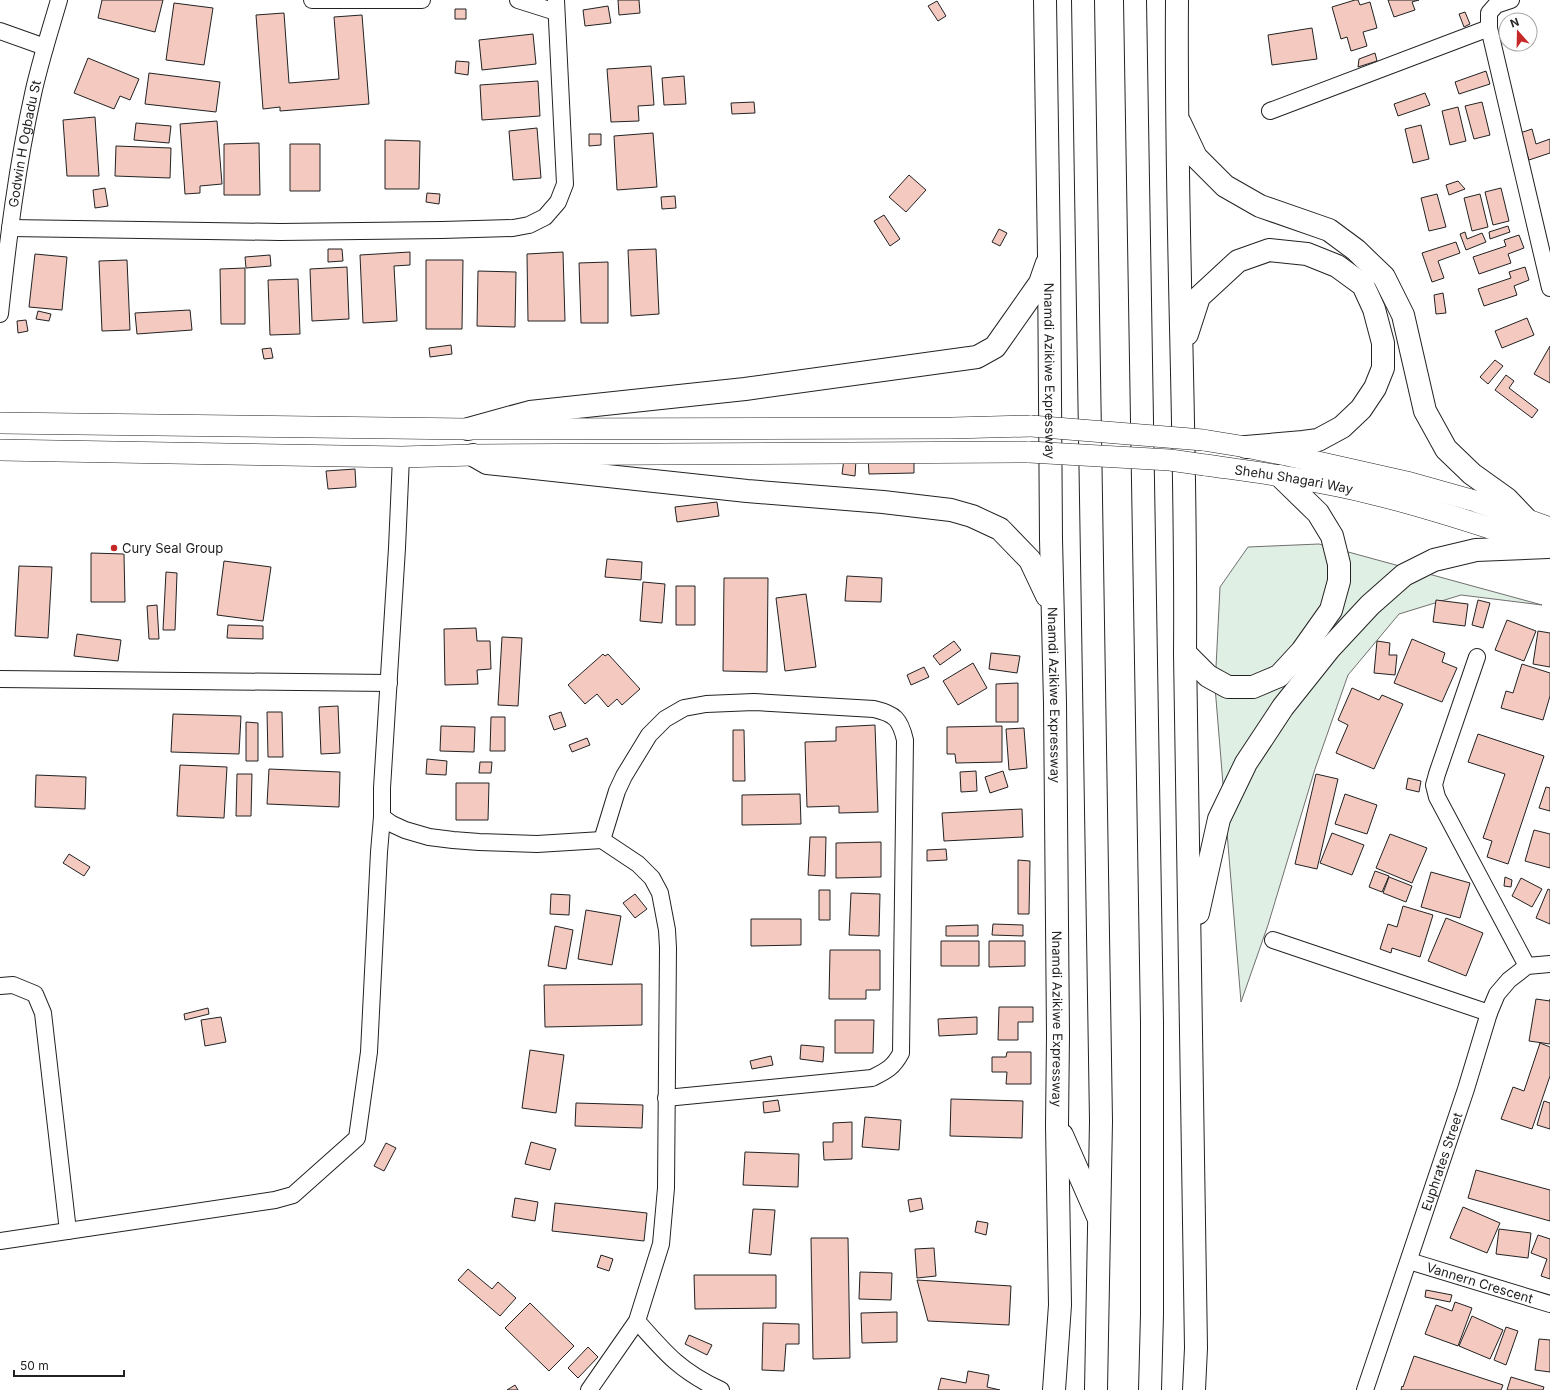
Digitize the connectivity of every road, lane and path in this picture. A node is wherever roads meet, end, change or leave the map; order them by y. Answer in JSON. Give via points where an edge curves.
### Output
{"nodes":[{"id":1,"x":59,"y":0,"type":"edge"},
{"id":2,"x":312,"y":0,"type":"edge"},
{"id":3,"x":422,"y":0,"type":"edge"},
{"id":4,"x":518,"y":0,"type":"edge"},
{"id":5,"x":1045,"y":0,"type":"edge"},
{"id":6,"x":1083,"y":0,"type":"edge"},
{"id":7,"x":1135,"y":0,"type":"edge"},
{"id":8,"x":1177,"y":0,"type":"edge"},
{"id":9,"x":1511,"y":0,"type":"edge"},
{"id":10,"x":556,"y":6,"type":"edge"},
{"id":11,"x":1489,"y":28,"type":"junction"},
{"id":12,"x":0,"y":31,"type":"edge"},
{"id":13,"x":45,"y":47,"type":"junction"},
{"id":14,"x":1270,"y":111,"type":"dead end"},
{"id":15,"x":1176,"y":114,"type":"junction"},
{"id":16,"x":10,"y":228,"type":"junction"},
{"id":17,"x":1049,"y":256,"type":"junction"},
{"id":18,"x":1550,"y":288,"type":"edge"},
{"id":19,"x":0,"y":314,"type":"edge"},
{"id":20,"x":1182,"y":350,"type":"junction"},
{"id":21,"x":0,"y":423,"type":"edge"},
{"id":22,"x":468,"y":429,"type":"junction"},
{"id":23,"x":1246,"y":447,"type":"junction"},
{"id":24,"x":0,"y":450,"type":"edge"},
{"id":25,"x":473,"y":455,"type":"junction"},
{"id":26,"x":401,"y":457,"type":"junction"},
{"id":27,"x":1280,"y":476,"type":"junction"},
{"id":28,"x":1527,"y":520,"type":"junction"},
{"id":29,"x":1549,"y":541,"type":"edge"},
{"id":30,"x":1052,"y":599,"type":"junction"},
{"id":31,"x":1186,"y":653,"type":"junction"},
{"id":32,"x":1477,"y":657,"type":"dead end"},
{"id":33,"x":0,"y":679,"type":"edge"},
{"id":34,"x":389,"y":683,"type":"junction"},
{"id":35,"x":382,"y":817,"type":"junction"},
{"id":36,"x":602,"y":840,"type":"junction"},
{"id":37,"x":1273,"y":940,"type":"dead end"},
{"id":38,"x":1190,"y":948,"type":"junction"},
{"id":39,"x":1550,"y":964,"type":"edge"},
{"id":40,"x":1527,"y":966,"type":"junction"},
{"id":41,"x":0,"y":986,"type":"edge"},
{"id":42,"x":1489,"y":1014,"type":"junction"},
{"id":43,"x":666,"y":1098,"type":"junction"},
{"id":44,"x":1057,"y":1125,"type":"junction"},
{"id":45,"x":1100,"y":1224,"type":"junction"},
{"id":46,"x":68,"y":1231,"type":"junction"},
{"id":47,"x":0,"y":1241,"type":"edge"},
{"id":48,"x":1409,"y":1261,"type":"junction"},
{"id":49,"x":1550,"y":1304,"type":"edge"},
{"id":50,"x":637,"y":1321,"type":"junction"},
{"id":51,"x":589,"y":1390,"type":"edge"},
{"id":52,"x":721,"y":1390,"type":"edge"},
{"id":53,"x":1054,"y":1390,"type":"edge"},
{"id":54,"x":1096,"y":1390,"type":"edge"},
{"id":55,"x":1150,"y":1390,"type":"edge"},
{"id":56,"x":1194,"y":1390,"type":"edge"},
{"id":57,"x":1365,"y":1390,"type":"edge"}],
"edges":[{"from":1,"to":13,"type":"street","name":"Godwin H Ogbadu St"},
{"from":2,"to":3,"type":"street"},
{"from":4,"to":10,"type":"street"},
{"from":5,"to":17,"type":"highway","name":"Nnamdi Azikiwe Expressway"},
{"from":6,"to":45,"type":"highway","via":[[1101,1113]]},
{"from":7,"to":55,"type":"highway","via":[[1152,1022]]},
{"from":8,"to":15,"type":"highway"},
{"from":9,"to":11,"type":"street","via":[[1496,5],[1489,13]]},
{"from":10,"to":16,"type":"street","via":[[565,184],[558,202],[545,217],[529,225],[513,228],[287,232]]},
{"from":11,"to":14,"type":"street"},
{"from":11,"to":18,"type":"street"},
{"from":12,"to":13,"type":"street"},
{"from":13,"to":16,"type":"street","name":"Godwin H Ogbadu St","via":[[24,137]]},
{"from":15,"to":20,"type":"highway"},
{"from":15,"to":28,"type":"highway","via":[[1196,157],[1225,186],[1260,206],[1328,230],[1356,250],[1384,276],[1403,315],[1424,411],[1446,449]]},
{"from":16,"to":19,"type":"street","name":"Godwin H Ogbadu St"},
{"from":17,"to":22,"type":"highway","via":[[1040,283],[995,347],[977,357],[745,389],[530,412]]},
{"from":17,"to":30,"type":"highway","name":"Nnamdi Azikiwe Expressway"},
{"from":20,"to":23,"type":"highway","via":[[1199,297],[1238,261],[1269,250],[1307,254],[1338,266],[1362,285],[1374,309],[1383,343],[1383,368],[1375,388],[1361,410],[1342,427],[1318,440]]},
{"from":20,"to":31,"type":"highway"},
{"from":21,"to":22,"type":"main road","name":"Shehu Shagari Way"},
{"from":22,"to":23,"type":"main road","name":"Shehu Shagari Way","bridge":true,"via":[[1032,426],[1203,440]]},
{"from":23,"to":28,"type":"main road","name":"Shehu Shagari Way","via":[[1411,483],[1475,501]]},
{"from":24,"to":26,"type":"main road","name":"Shehu Shagari Way"},
{"from":25,"to":26,"type":"main road","name":"Shehu Shagari Way"},
{"from":25,"to":27,"type":"main road","name":"Shehu Shagari Way","bridge":true,"via":[[1029,452],[1170,460]]},
{"from":25,"to":30,"type":"highway","via":[[487,463],[740,491],[951,510],[1000,529],[1030,560],[1047,596]]},
{"from":26,"to":34,"type":"street"},
{"from":27,"to":29,"type":"main road","name":"Shehu Shagari Way","via":[[1373,493]]},
{"from":27,"to":31,"type":"highway","via":[[1318,513],[1332,536],[1339,564],[1339,581],[1331,610],[1302,651],[1279,676],[1253,687],[1228,687],[1208,676]]},
{"from":28,"to":29,"type":"main road","name":"Shehu Shagari Way"},
{"from":29,"to":38,"type":"highway","via":[[1476,550],[1434,560],[1404,575],[1370,605],[1330,648],[1283,707],[1246,763],[1219,819]]},
{"from":30,"to":44,"type":"highway","name":"Nnamdi Azikiwe Expressway","via":[[1056,727]]},
{"from":31,"to":38,"type":"highway"},
{"from":32,"to":40,"type":"street","via":[[1434,785],[1437,797]]},
{"from":33,"to":34,"type":"street"},
{"from":34,"to":35,"type":"street"},
{"from":35,"to":36,"type":"street","via":[[405,830],[453,840],[537,844]]},
{"from":35,"to":46,"type":"street","via":[[369,1052],[357,1138],[294,1195]]},
{"from":36,"to":43,"type":"street","via":[[638,864],[652,878],[660,893],[668,948]]},
{"from":36,"to":43,"type":"street","via":[[617,791],[649,735],[665,719],[684,708],[706,704],[754,702],[874,709],[896,718],[902,728],[905,740],[901,1053],[895,1064],[886,1072],[872,1078]]},
{"from":37,"to":42,"type":"street"},
{"from":38,"to":56,"type":"highway","via":[[1196,1341]]},
{"from":39,"to":40,"type":"street"},
{"from":40,"to":42,"type":"street","name":"Euphrates Street","via":[[1509,980],[1497,994]]},
{"from":41,"to":46,"type":"street","via":[[13,985],[35,994],[43,1013]]},
{"from":42,"to":48,"type":"street","name":"Euphrates Street"},
{"from":43,"to":50,"type":"street","via":[[666,1188],[661,1244]]},
{"from":44,"to":45,"type":"highway"},
{"from":44,"to":53,"type":"highway","name":"Nnamdi Azikiwe Expressway","via":[[1060,1305]]},
{"from":45,"to":54,"type":"highway"},
{"from":46,"to":47,"type":"street"},
{"from":48,"to":49,"type":"street","name":"Vannern Crescent"},
{"from":48,"to":57,"type":"street","name":"Euphrates Street"},
{"from":50,"to":51,"type":"street"},
{"from":50,"to":52,"type":"street","via":[[686,1371]]}]}
